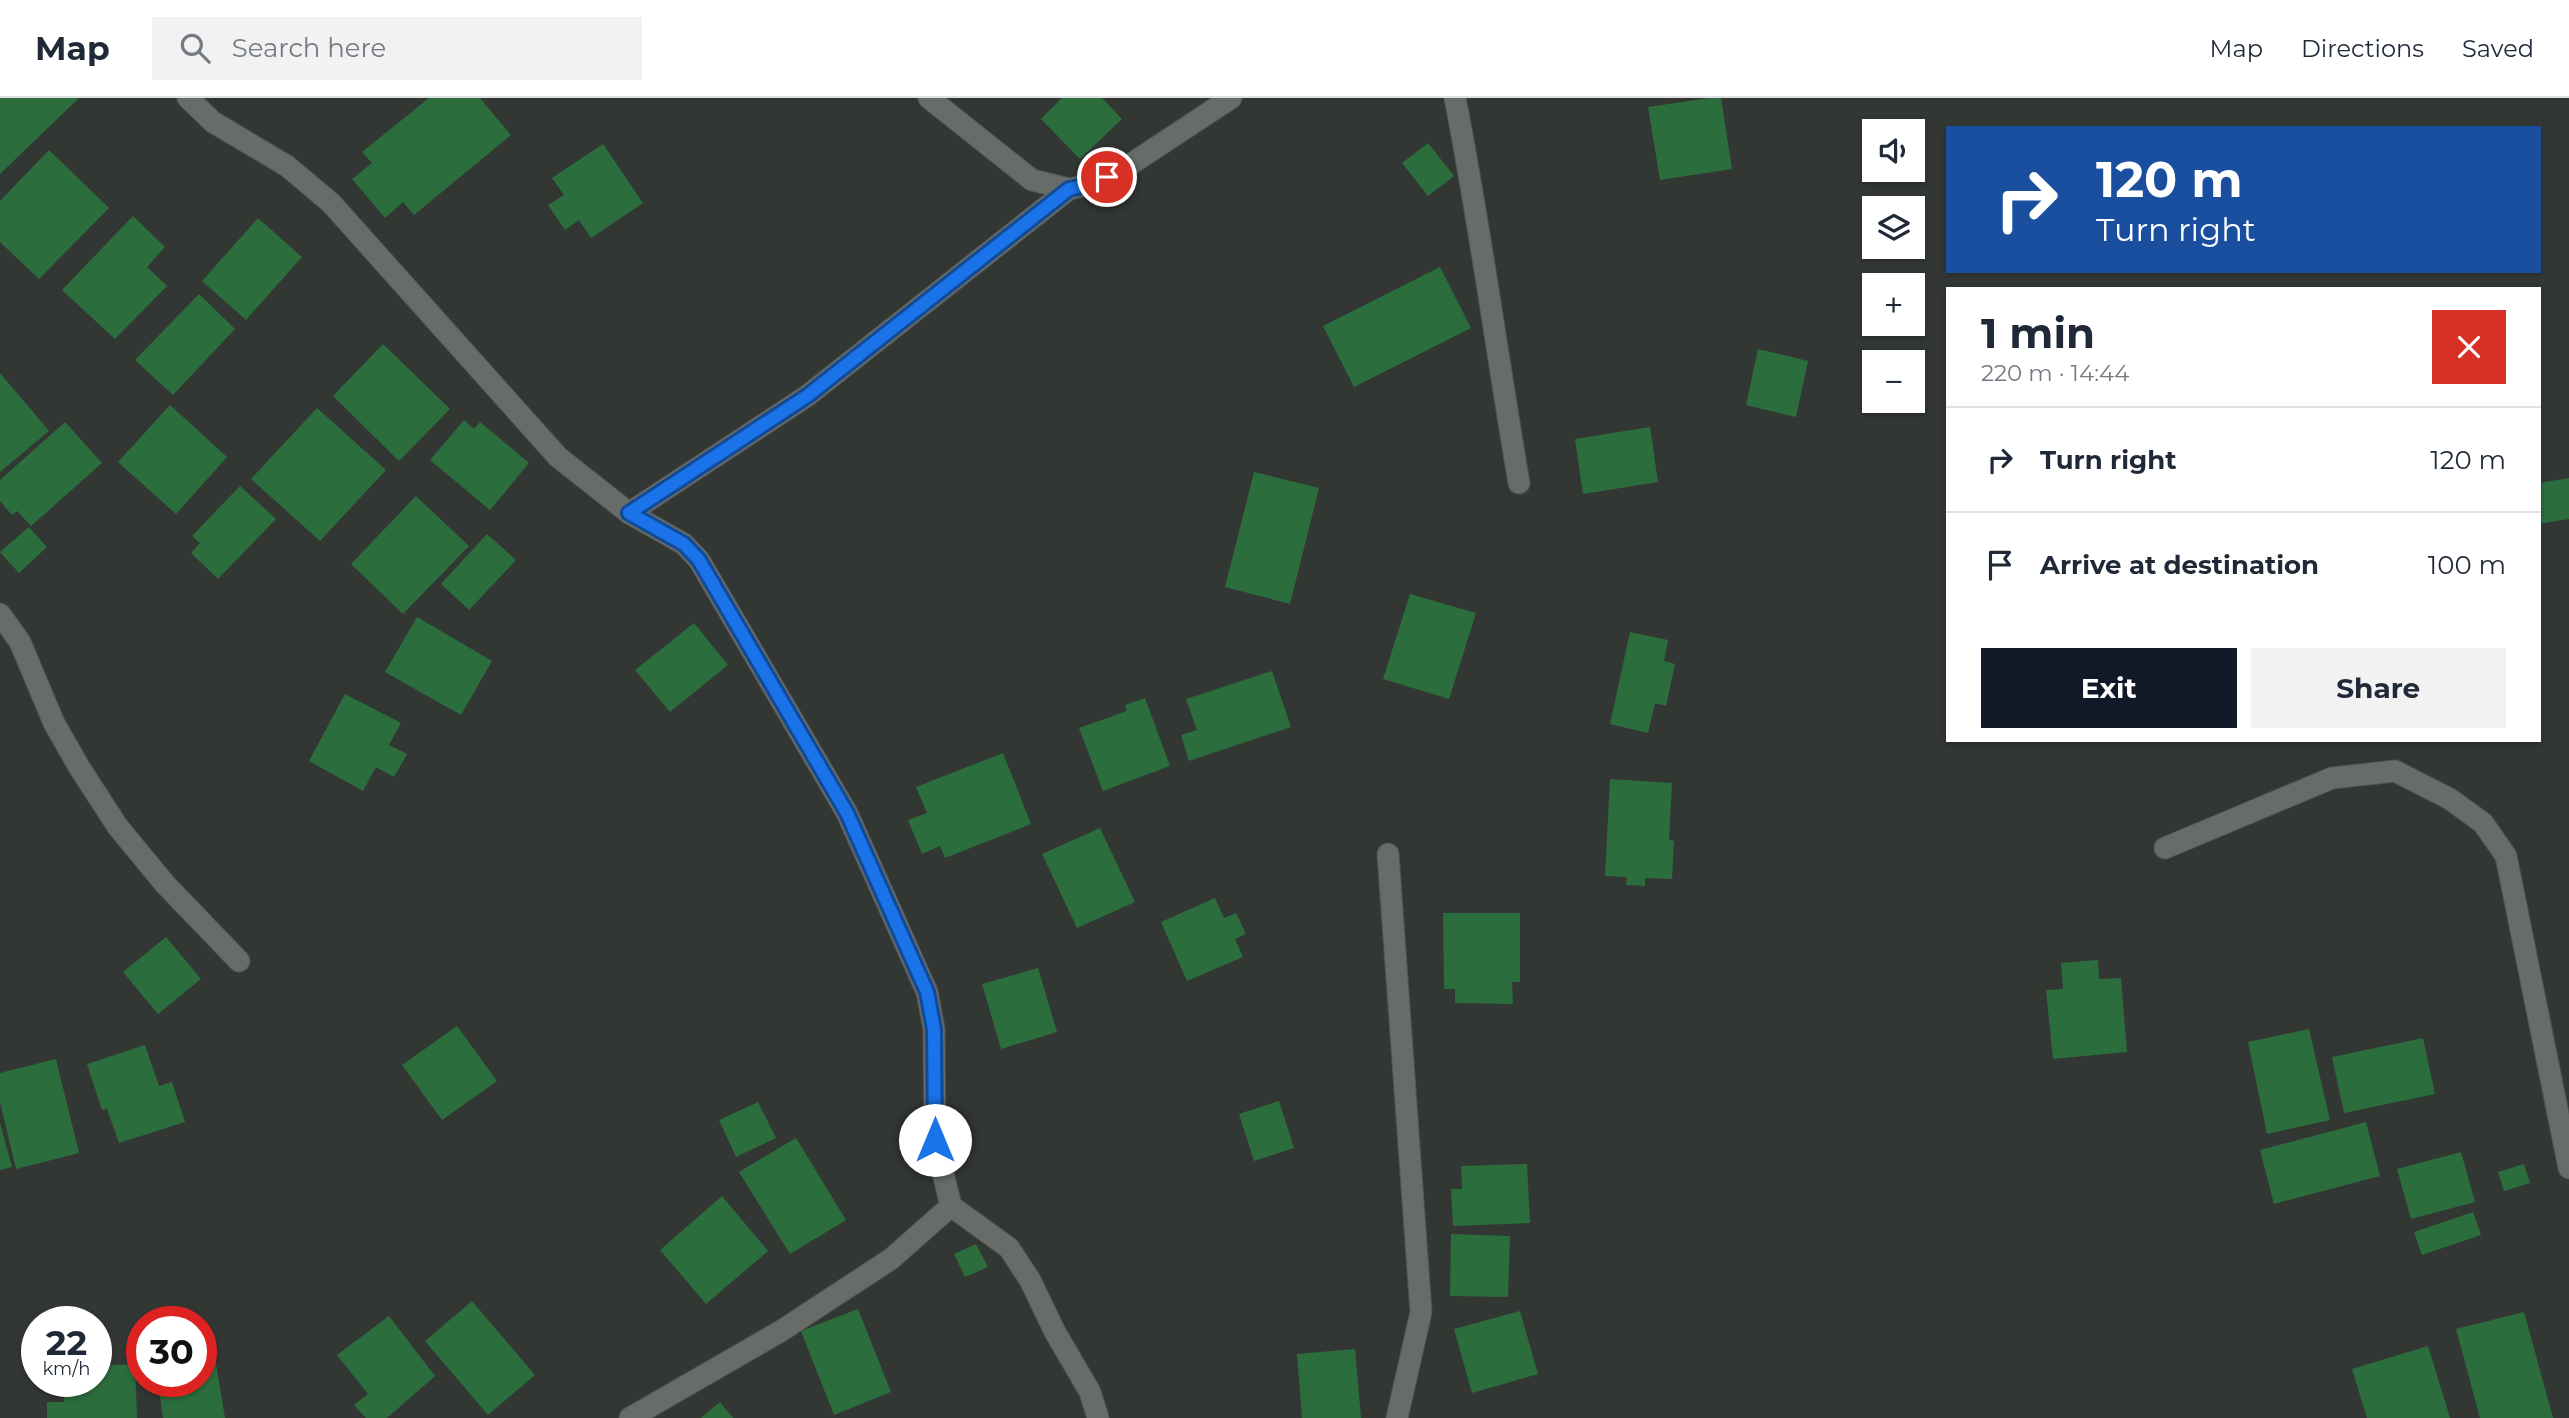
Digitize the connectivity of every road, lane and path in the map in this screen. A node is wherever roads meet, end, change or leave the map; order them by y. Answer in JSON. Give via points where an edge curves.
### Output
{"nodes":[{"id":1,"x":188,"y":98,"type":"edge"},
{"id":2,"x":929,"y":98,"type":"edge"},
{"id":3,"x":1231,"y":98,"type":"edge"},
{"id":4,"x":1455,"y":98,"type":"edge"},
{"id":5,"x":1069,"y":189,"type":"junction"},
{"id":6,"x":1518,"y":483,"type":"dead end"},
{"id":7,"x":629,"y":513,"type":"junction"},
{"id":8,"x":0,"y":614,"type":"edge"},
{"id":9,"x":2165,"y":848,"type":"dead end"},
{"id":10,"x":1388,"y":854,"type":"dead end"},
{"id":11,"x":239,"y":961,"type":"dead end"},
{"id":12,"x":2569,"y":1168,"type":"edge"},
{"id":13,"x":951,"y":1206,"type":"junction"},
{"id":14,"x":630,"y":1418,"type":"edge"},
{"id":15,"x":1098,"y":1418,"type":"edge"},
{"id":16,"x":1396,"y":1418,"type":"edge"}],
"edges":[{"from":1,"to":7,"type":"street","via":[[213,122],[287,166],[331,203],[558,457]]},
{"from":2,"to":5,"type":"street","via":[[1032,180]]},
{"from":3,"to":5,"type":"street","via":[[1125,168]]},
{"from":4,"to":6,"type":"street"},
{"from":5,"to":7,"type":"street","via":[[807,396]]},
{"from":7,"to":13,"type":"street","via":[[684,544],[699,560],[847,813],[927,992],[934,1029],[935,1140]]},
{"from":8,"to":11,"type":"street","via":[[20,642],[54,723],[118,827],[164,884]]},
{"from":9,"to":12,"type":"street","via":[[2332,778],[2395,771],[2451,799],[2483,823],[2506,856]]},
{"from":10,"to":16,"type":"street","via":[[1421,1312]]},
{"from":13,"to":14,"type":"street","via":[[891,1259],[781,1331]]},
{"from":13,"to":15,"type":"street","via":[[1009,1248],[1090,1392]]}]}
